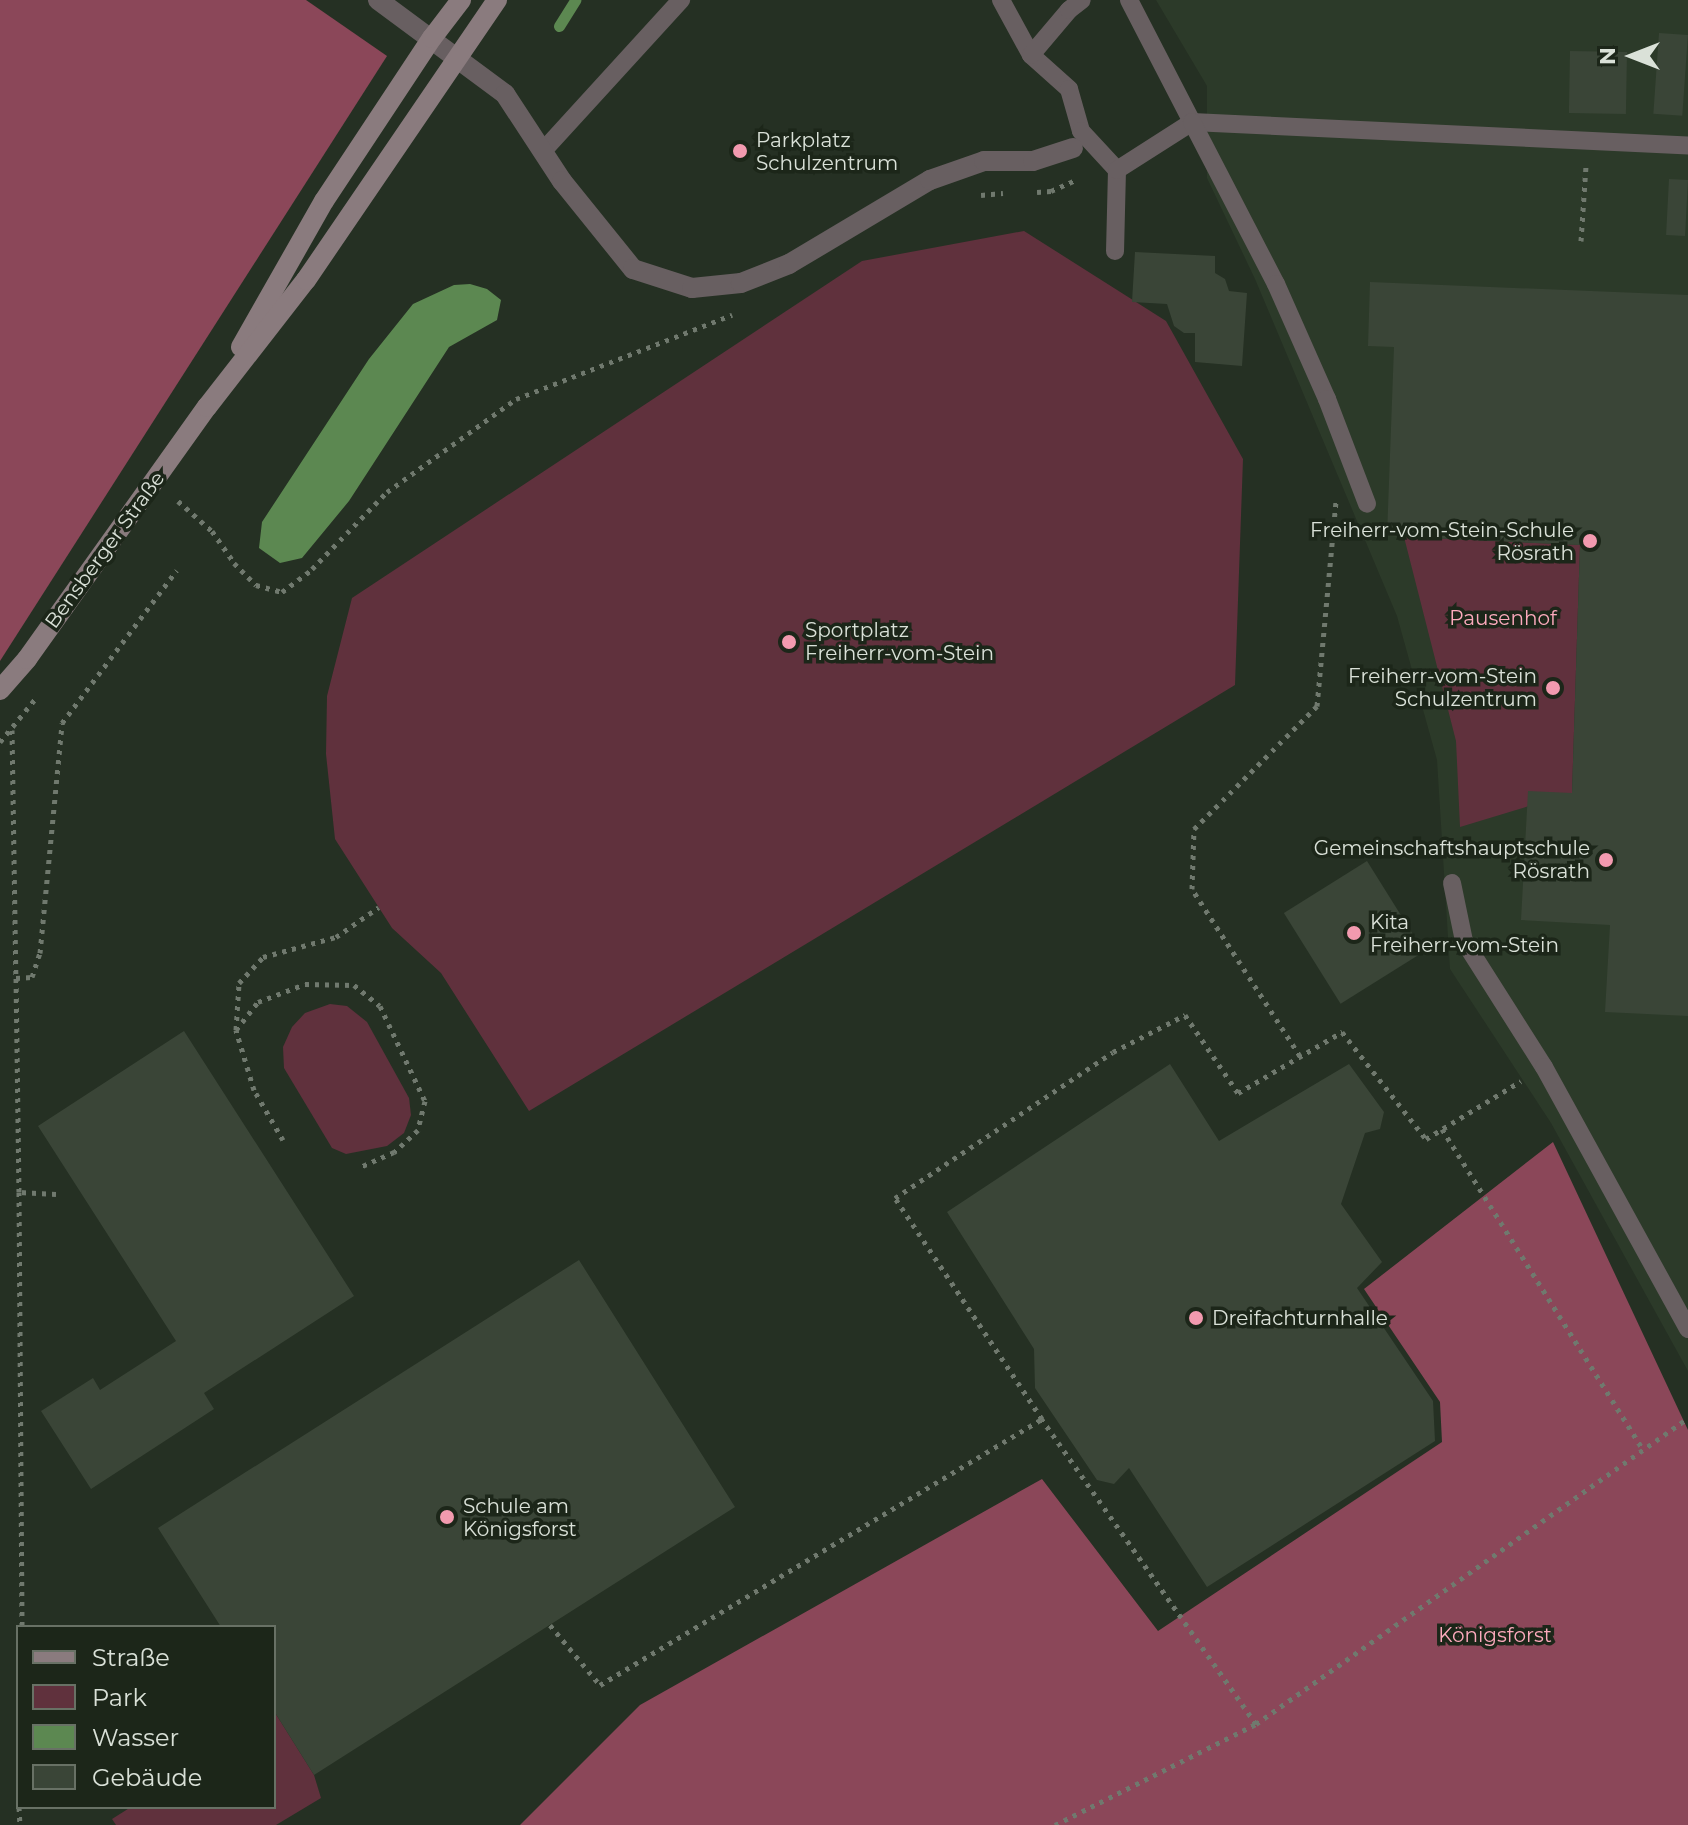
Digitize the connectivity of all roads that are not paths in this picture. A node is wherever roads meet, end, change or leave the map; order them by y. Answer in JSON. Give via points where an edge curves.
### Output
{"nodes":[{"id":1,"x":378,"y":0,"type":"edge"},
{"id":2,"x":461,"y":0,"type":"edge"},
{"id":3,"x":497,"y":0,"type":"edge"},
{"id":4,"x":681,"y":0,"type":"edge"},
{"id":5,"x":1001,"y":0,"type":"edge"},
{"id":6,"x":1082,"y":0,"type":"edge"},
{"id":7,"x":1129,"y":0,"type":"edge"},
{"id":8,"x":432,"y":38,"type":"junction"},
{"id":9,"x":1031,"y":55,"type":"junction"},
{"id":10,"x":456,"y":56,"type":"junction"},
{"id":11,"x":1192,"y":122,"type":"junction"},
{"id":12,"x":1077,"y":140,"type":"junction"},
{"id":13,"x":1688,"y":145,"type":"edge"},
{"id":14,"x":543,"y":151,"type":"junction"},
{"id":15,"x":1117,"y":170,"type":"junction"},
{"id":16,"x":1115,"y":251,"type":"dead end"},
{"id":17,"x":207,"y":407,"type":"junction"},
{"id":18,"x":1367,"y":504,"type":"dead end"},
{"id":19,"x":0,"y":690,"type":"edge"},
{"id":20,"x":1452,"y":883,"type":"dead end"},
{"id":21,"x":1688,"y":1329,"type":"edge"}],
"edges":[{"from":1,"to":8,"type":"street"},
{"from":2,"to":8,"type":"main road"},
{"from":3,"to":10,"type":"main road"},
{"from":4,"to":14,"type":"lane"},
{"from":5,"to":9,"type":"lane"},
{"from":6,"to":9,"type":"lane"},
{"from":7,"to":11,"type":"lane"},
{"from":8,"to":10,"type":"street"},
{"from":8,"to":17,"type":"main road","via":[[324,201]]},
{"from":9,"to":12,"type":"lane","via":[[1069,89]]},
{"from":10,"to":14,"type":"street","via":[[505,94]]},
{"from":10,"to":17,"type":"main road","via":[[306,280]]},
{"from":11,"to":13,"type":"lane"},
{"from":11,"to":15,"type":"lane"},
{"from":11,"to":18,"type":"lane","via":[[1276,284]]},
{"from":12,"to":14,"type":"street","via":[[1033,161],[984,161],[930,180],[789,264],[741,283],[692,288],[633,269]]},
{"from":12,"to":15,"type":"lane"},
{"from":15,"to":16,"type":"lane"},
{"from":17,"to":19,"type":"main road","name":"Bensberger Straße"},
{"from":20,"to":21,"type":"lane","via":[[1464,941],[1544,1067]]}]}
